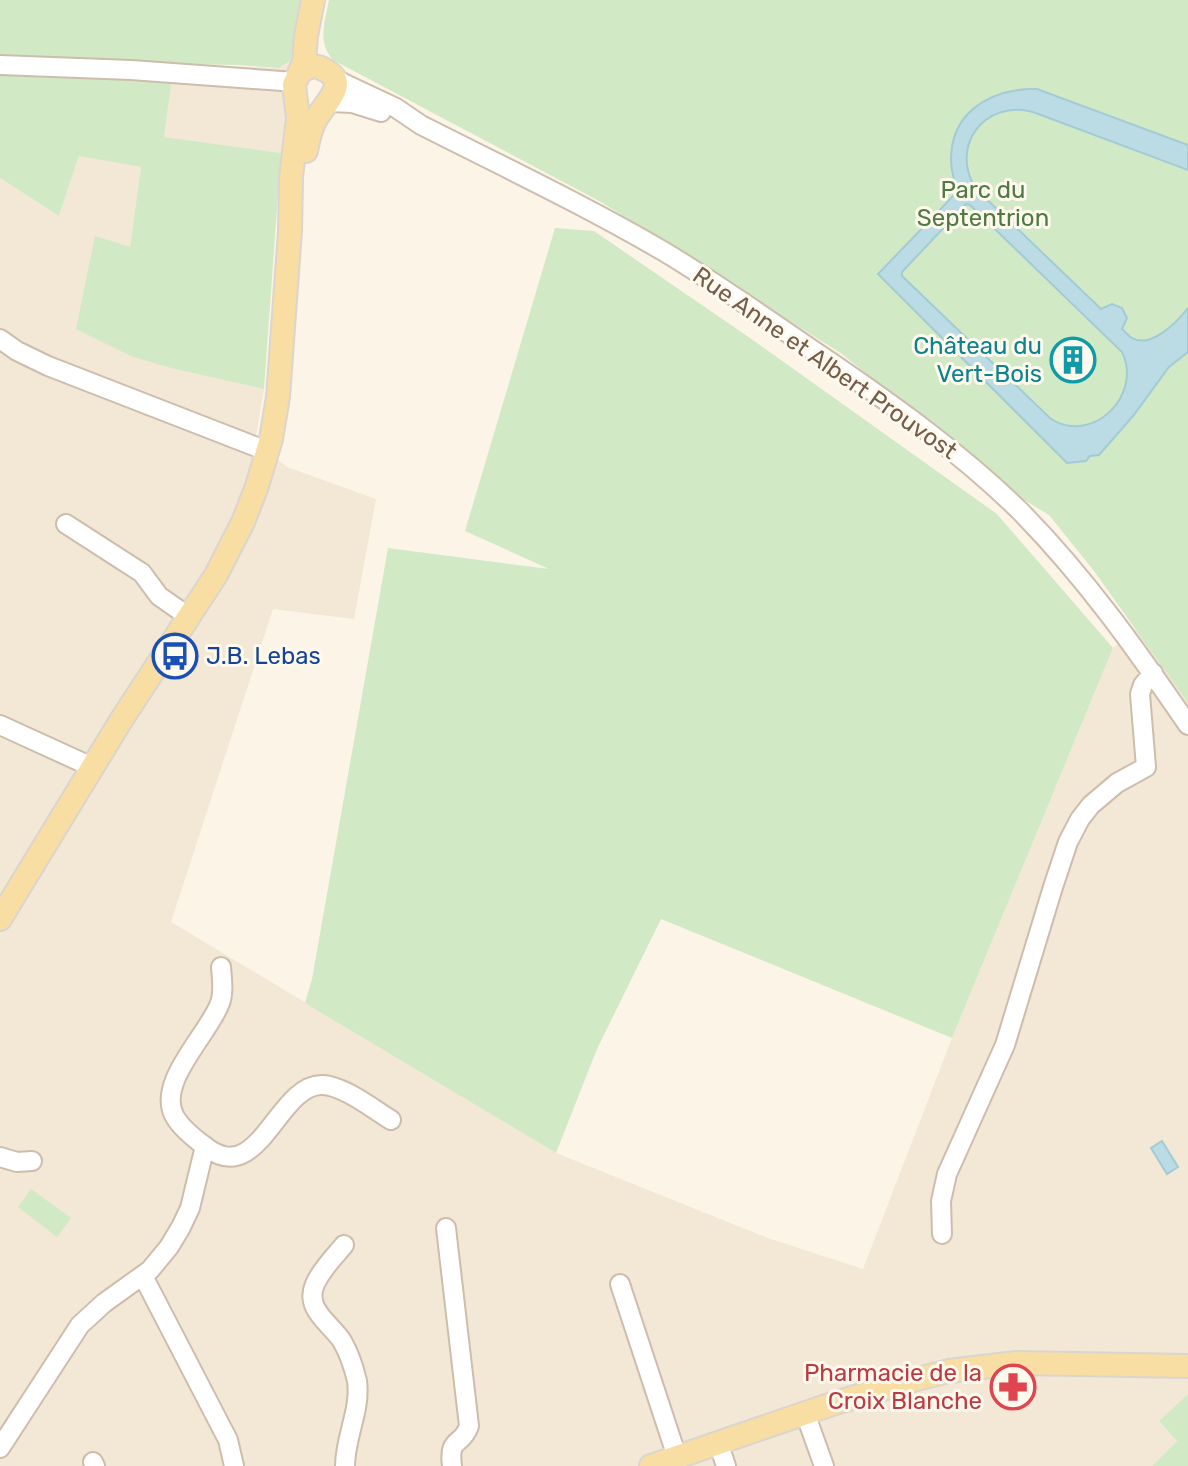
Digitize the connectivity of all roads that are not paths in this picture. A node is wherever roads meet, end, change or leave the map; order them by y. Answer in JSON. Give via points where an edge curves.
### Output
{"nodes":[{"id":1,"x":312,"y":4,"type":"edge"},
{"id":2,"x":0,"y":65,"type":"edge"},
{"id":3,"x":308,"y":79,"type":"junction"},
{"id":4,"x":327,"y":104,"type":"junction"},
{"id":5,"x":421,"y":125,"type":"junction"},
{"id":6,"x":290,"y":231,"type":"junction"},
{"id":7,"x":0,"y":339,"type":"edge"},
{"id":8,"x":267,"y":451,"type":"junction"},
{"id":9,"x":66,"y":524,"type":"dead end"},
{"id":10,"x":189,"y":617,"type":"junction"},
{"id":11,"x":1153,"y":673,"type":"junction"},
{"id":12,"x":0,"y":725,"type":"edge"},
{"id":13,"x":1188,"y":725,"type":"edge"},
{"id":14,"x":92,"y":767,"type":"junction"},
{"id":15,"x":0,"y":919,"type":"edge"},
{"id":16,"x":221,"y":967,"type":"dead end"},
{"id":17,"x":391,"y":1120,"type":"dead end"},
{"id":18,"x":205,"y":1146,"type":"junction"},
{"id":19,"x":0,"y":1157,"type":"edge"},
{"id":20,"x":32,"y":1161,"type":"dead end"},
{"id":21,"x":446,"y":1228,"type":"dead end"},
{"id":22,"x":942,"y":1234,"type":"dead end"},
{"id":23,"x":344,"y":1245,"type":"dead end"},
{"id":24,"x":143,"y":1276,"type":"junction"},
{"id":25,"x":620,"y":1284,"type":"dead end"},
{"id":26,"x":1188,"y":1366,"type":"edge"},
{"id":27,"x":805,"y":1413,"type":"junction"},
{"id":28,"x":718,"y":1442,"type":"junction"},
{"id":29,"x":0,"y":1448,"type":"edge"},
{"id":30,"x":677,"y":1457,"type":"junction"},
{"id":31,"x":234,"y":1466,"type":"edge"},
{"id":32,"x":345,"y":1466,"type":"edge"},
{"id":33,"x":452,"y":1466,"type":"edge"},
{"id":34,"x":651,"y":1466,"type":"edge"},
{"id":35,"x":726,"y":1466,"type":"edge"},
{"id":36,"x":824,"y":1466,"type":"edge"}],
"edges":[{"from":1,"to":3,"type":"main road","via":[[316,59]]},
{"from":2,"to":3,"type":"street"},
{"from":3,"to":4,"type":"main road","via":[[335,90]]},
{"from":3,"to":4,"type":"main road","via":[[299,101],[314,108]]},
{"from":3,"to":5,"type":"street","name":"Rue Anne et Albert Prouvost","via":[[396,108]]},
{"from":3,"to":6,"type":"main road","via":[[291,177]]},
{"from":4,"to":5,"type":"street","name":"Rue Anne et Albert Prouvost","via":[[352,103]]},
{"from":4,"to":6,"type":"main road","via":[[308,141]]},
{"from":5,"to":11,"type":"street","name":"Rue Anne et Albert Prouvost","via":[[662,251],[910,419],[1025,517],[1085,582]]},
{"from":6,"to":8,"type":"main road","via":[[281,371]]},
{"from":7,"to":8,"type":"street","via":[[48,366]]},
{"from":8,"to":10,"type":"main road","via":[[237,536]]},
{"from":9,"to":10,"type":"street","via":[[142,573],[159,596]]},
{"from":10,"to":14,"type":"main road"},
{"from":11,"to":13,"type":"street","name":"Rue Anne et Albert Prouvost"},
{"from":11,"to":22,"type":"street","via":[[1140,694],[1146,767],[1091,805],[1068,842],[1005,1045],[947,1174]]},
{"from":12,"to":14,"type":"street"},
{"from":14,"to":15,"type":"main road"},
{"from":16,"to":18,"type":"street","via":[[221,1001],[171,1095],[177,1121]]},
{"from":17,"to":18,"type":"street","via":[[338,1089],[317,1085],[299,1094],[247,1152],[226,1156]]},
{"from":18,"to":24,"type":"street","via":[[186,1218]]},
{"from":19,"to":20,"type":"street"},
{"from":21,"to":33,"type":"street","via":[[469,1426],[452,1446]]},
{"from":23,"to":32,"type":"street","via":[[316,1281],[312,1300],[342,1342],[357,1380]]},
{"from":24,"to":29,"type":"street","via":[[80,1325]]},
{"from":24,"to":31,"type":"street","via":[[228,1440]]},
{"from":25,"to":30,"type":"street"},
{"from":26,"to":27,"type":"main road","via":[[983,1366],[913,1380]]},
{"from":27,"to":28,"type":"main road"},
{"from":27,"to":36,"type":"street"},
{"from":28,"to":30,"type":"main road"},
{"from":28,"to":35,"type":"street"},
{"from":30,"to":34,"type":"main road"}]}
